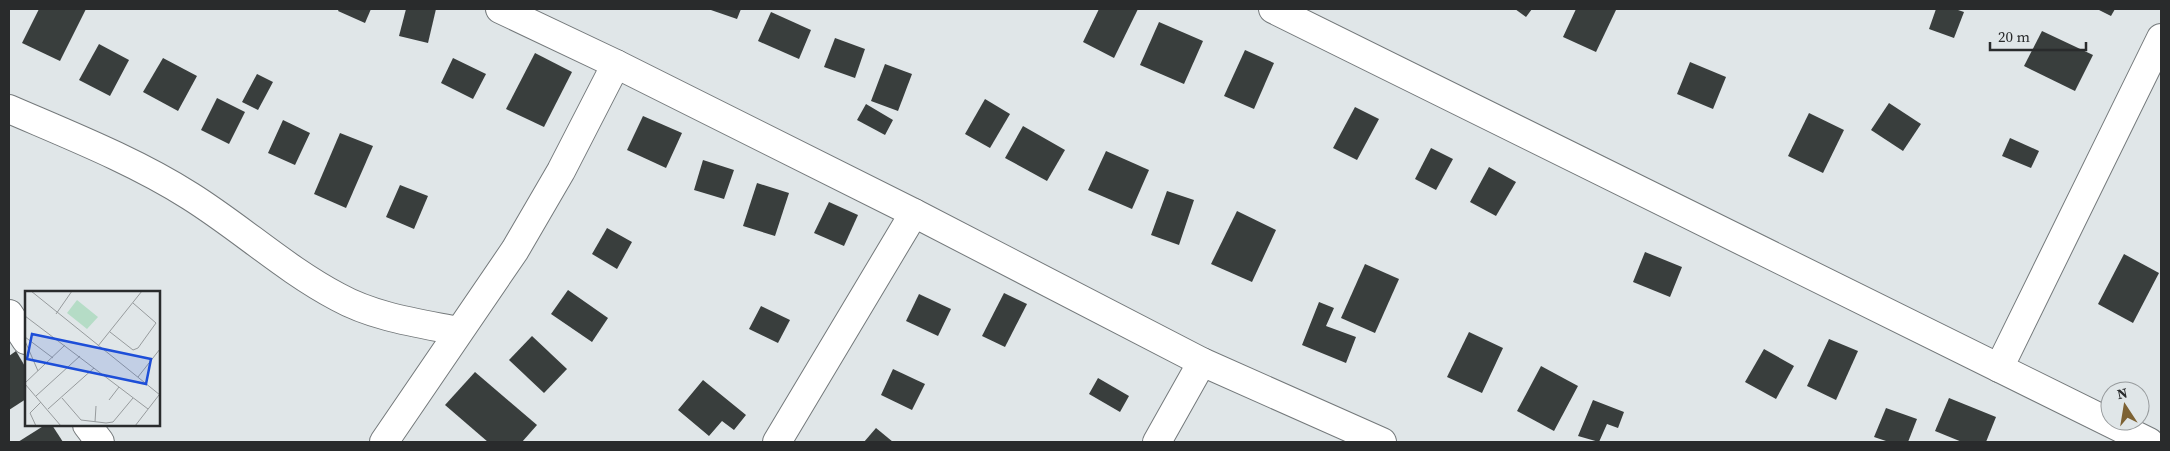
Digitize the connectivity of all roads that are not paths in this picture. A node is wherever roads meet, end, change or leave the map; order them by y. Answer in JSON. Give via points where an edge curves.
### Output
{"nodes":[{"id":1,"x":500,"y":9,"type":"edge"},
{"id":2,"x":1273,"y":9,"type":"edge"},
{"id":3,"x":2158,"y":52,"type":"edge"},
{"id":4,"x":616,"y":64,"type":"junction"},
{"id":5,"x":9,"y":109,"type":"edge"},
{"id":6,"x":914,"y":213,"type":"junction"},
{"id":7,"x":9,"y":314,"type":"edge"},
{"id":8,"x":458,"y":331,"type":"junction"},
{"id":9,"x":25,"y":338,"type":"edge"},
{"id":10,"x":1202,"y":362,"type":"junction"},
{"id":11,"x":1999,"y":368,"type":"junction"},
{"id":12,"x":88,"y":426,"type":"edge"},
{"id":13,"x":100,"y":442,"type":"edge"},
{"id":14,"x":384,"y":442,"type":"edge"},
{"id":15,"x":776,"y":442,"type":"edge"},
{"id":16,"x":1157,"y":442,"type":"edge"},
{"id":17,"x":1382,"y":442,"type":"edge"},
{"id":18,"x":2149,"y":442,"type":"edge"}],
"edges":[{"from":1,"to":4,"type":"street"},
{"from":2,"to":11,"type":"street"},
{"from":3,"to":11,"type":"street"},
{"from":4,"to":6,"type":"street"},
{"from":4,"to":8,"type":"street","via":[[516,250]]},
{"from":5,"to":8,"type":"street","via":[[142,170],[189,196],[286,266],[339,298],[385,315]]},
{"from":6,"to":10,"type":"street"},
{"from":6,"to":15,"type":"street"},
{"from":7,"to":9,"type":"street"},
{"from":8,"to":14,"type":"street"},
{"from":10,"to":16,"type":"street"},
{"from":10,"to":17,"type":"street"},
{"from":11,"to":18,"type":"street"},
{"from":12,"to":13,"type":"street"}]}
